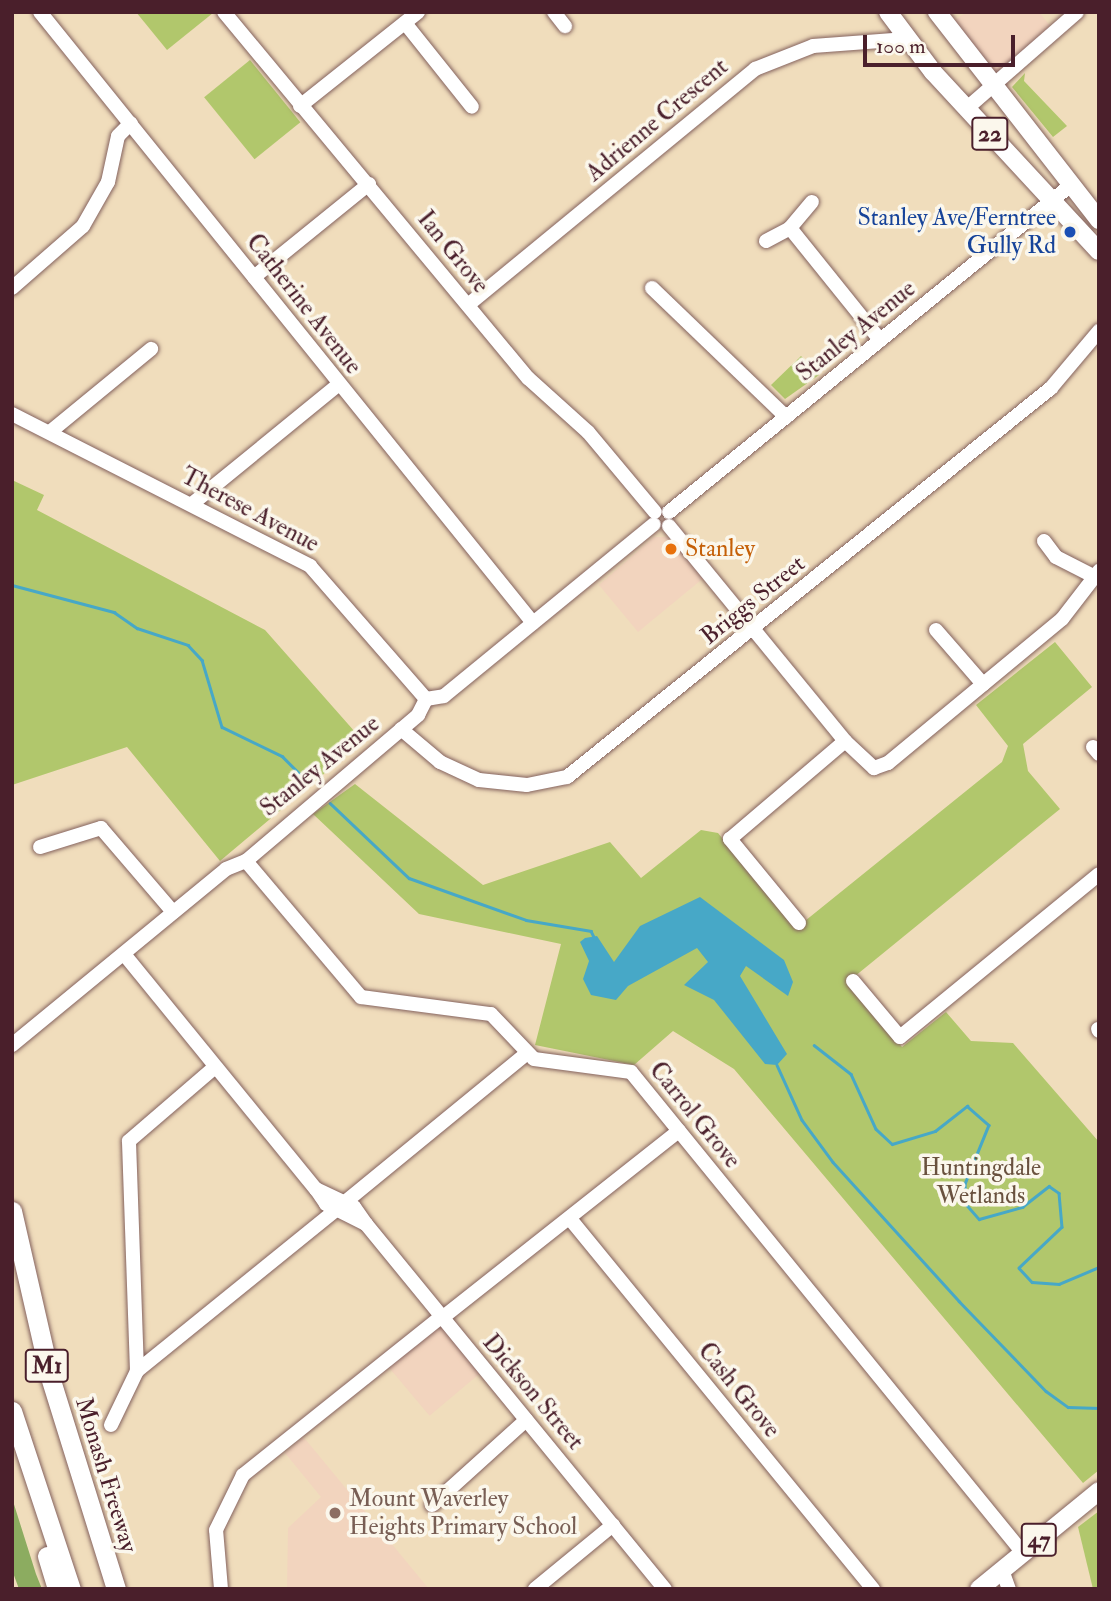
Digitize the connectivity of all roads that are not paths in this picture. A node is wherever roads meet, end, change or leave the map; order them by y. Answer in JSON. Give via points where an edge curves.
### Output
{"nodes":[{"id":1,"x":40,"y":12,"type":"edge"},
{"id":2,"x":224,"y":12,"type":"edge"},
{"id":3,"x":418,"y":12,"type":"edge"},
{"id":4,"x":554,"y":12,"type":"edge"},
{"id":5,"x":888,"y":12,"type":"edge"},
{"id":6,"x":937,"y":12,"type":"edge"},
{"id":7,"x":1077,"y":12,"type":"edge"},
{"id":8,"x":405,"y":23,"type":"junction"},
{"id":9,"x":565,"y":26,"type":"dead end"},
{"id":10,"x":907,"y":39,"type":"junction"},
{"id":11,"x":993,"y":86,"type":"junction"},
{"id":12,"x":300,"y":106,"type":"junction"},
{"id":13,"x":472,"y":107,"type":"dead end"},
{"id":14,"x":966,"y":109,"type":"junction"},
{"id":15,"x":131,"y":123,"type":"junction"},
{"id":16,"x":369,"y":184,"type":"junction"},
{"id":17,"x":1071,"y":185,"type":"junction"},
{"id":18,"x":1054,"y":199,"type":"junction"},
{"id":19,"x":812,"y":202,"type":"dead end"},
{"id":20,"x":1097,"y":213,"type":"edge"},
{"id":21,"x":1077,"y":224,"type":"junction"},
{"id":22,"x":790,"y":228,"type":"junction"},
{"id":23,"x":766,"y":241,"type":"dead end"},
{"id":24,"x":1099,"y":251,"type":"edge"},
{"id":25,"x":254,"y":277,"type":"junction"},
{"id":26,"x":12,"y":288,"type":"edge"},
{"id":27,"x":651,"y":289,"type":"dead end"},
{"id":28,"x":468,"y":305,"type":"junction"},
{"id":29,"x":1099,"y":331,"type":"edge"},
{"id":30,"x":880,"y":340,"type":"junction"},
{"id":31,"x":151,"y":349,"type":"dead end"},
{"id":32,"x":338,"y":386,"type":"junction"},
{"id":33,"x":12,"y":414,"type":"edge"},
{"id":34,"x":786,"y":417,"type":"junction"},
{"id":35,"x":50,"y":432,"type":"junction"},
{"id":36,"x":192,"y":504,"type":"junction"},
{"id":37,"x":662,"y":519,"type":"junction"},
{"id":38,"x":1044,"y":541,"type":"dead end"},
{"id":39,"x":1097,"y":574,"type":"edge"},
{"id":40,"x":533,"y":623,"type":"junction"},
{"id":41,"x":754,"y":627,"type":"junction"},
{"id":42,"x":936,"y":630,"type":"dead end"},
{"id":43,"x":983,"y":684,"type":"junction"},
{"id":44,"x":426,"y":699,"type":"junction"},
{"id":45,"x":401,"y":729,"type":"junction"},
{"id":46,"x":845,"y":741,"type":"junction"},
{"id":47,"x":40,"y":847,"type":"dead end"},
{"id":48,"x":246,"y":861,"type":"junction"},
{"id":49,"x":1099,"y":874,"type":"edge"},
{"id":50,"x":173,"y":912,"type":"junction"},
{"id":51,"x":799,"y":923,"type":"dead end"},
{"id":52,"x":124,"y":954,"type":"junction"},
{"id":53,"x":853,"y":981,"type":"dead end"},
{"id":54,"x":13,"y":1044,"type":"edge"},
{"id":55,"x":526,"y":1055,"type":"junction"},
{"id":56,"x":214,"y":1068,"type":"junction"},
{"id":57,"x":679,"y":1132,"type":"junction"},
{"id":58,"x":341,"y":1206,"type":"junction"},
{"id":59,"x":12,"y":1211,"type":"edge"},
{"id":60,"x":570,"y":1220,"type":"junction"},
{"id":61,"x":442,"y":1318,"type":"junction"},
{"id":62,"x":137,"y":1371,"type":"junction"},
{"id":63,"x":12,"y":1411,"type":"edge"},
{"id":64,"x":12,"y":1420,"type":"edge"},
{"id":65,"x":526,"y":1420,"type":"junction"},
{"id":66,"x":111,"y":1425,"type":"dead end"},
{"id":67,"x":1099,"y":1491,"type":"edge"},
{"id":68,"x":432,"y":1504,"type":"dead end"},
{"id":69,"x":92,"y":1520,"type":"junction"},
{"id":70,"x":613,"y":1525,"type":"junction"},
{"id":71,"x":1023,"y":1553,"type":"junction"},
{"id":72,"x":991,"y":1582,"type":"edge"},
{"id":73,"x":57,"y":1589,"type":"edge"},
{"id":74,"x":72,"y":1589,"type":"edge"},
{"id":75,"x":116,"y":1589,"type":"edge"},
{"id":76,"x":127,"y":1589,"type":"edge"},
{"id":77,"x":221,"y":1589,"type":"edge"},
{"id":78,"x":536,"y":1589,"type":"edge"},
{"id":79,"x":665,"y":1589,"type":"edge"},
{"id":80,"x":873,"y":1589,"type":"edge"},
{"id":81,"x":1009,"y":1589,"type":"edge"}],
"edges":[{"from":1,"to":15,"type":"street","name":"Catherine Avenue"},
{"from":2,"to":12,"type":"street","name":"Ian Grove"},
{"from":3,"to":8,"type":"street"},
{"from":4,"to":9,"type":"street"},
{"from":5,"to":10,"type":"main road","number":"22"},
{"from":6,"to":11,"type":"main road","number":"22"},
{"from":7,"to":11,"type":"street"},
{"from":8,"to":12,"type":"street"},
{"from":8,"to":13,"type":"street"},
{"from":10,"to":14,"type":"main road","number":"22"},
{"from":10,"to":28,"type":"street","name":"Adrienne Crescent","via":[[813,46],[755,69]]},
{"from":11,"to":14,"type":"street"},
{"from":11,"to":17,"type":"main road","number":"22"},
{"from":12,"to":16,"type":"street","name":"Ian Grove"},
{"from":14,"to":18,"type":"main road","number":"22"},
{"from":15,"to":25,"type":"street","name":"Catherine Avenue"},
{"from":15,"to":26,"type":"street","via":[[118,136],[108,182],[83,226]]},
{"from":16,"to":25,"type":"street"},
{"from":16,"to":28,"type":"street","name":"Ian Grove"},
{"from":17,"to":18,"type":"street","name":"Stanley Avenue"},
{"from":17,"to":20,"type":"main road","number":"22"},
{"from":18,"to":21,"type":"main road","number":"22"},
{"from":18,"to":30,"type":"street","name":"Stanley Avenue"},
{"from":19,"to":22,"type":"street"},
{"from":20,"to":21,"type":"street"},
{"from":21,"to":24,"type":"main road","number":"22"},
{"from":22,"to":23,"type":"street"},
{"from":22,"to":30,"type":"street"},
{"from":25,"to":32,"type":"street","name":"Catherine Avenue"},
{"from":27,"to":34,"type":"street"},
{"from":28,"to":37,"type":"street","name":"Ian Grove"},
{"from":29,"to":41,"type":"street","name":"Briggs Street","via":[[1051,388]]},
{"from":30,"to":34,"type":"street","name":"Stanley Avenue"},
{"from":31,"to":35,"type":"street"},
{"from":32,"to":36,"type":"street"},
{"from":32,"to":40,"type":"street","name":"Catherine Avenue"},
{"from":33,"to":35,"type":"street","name":"Therese Avenue"},
{"from":34,"to":37,"type":"street","name":"Stanley Avenue"},
{"from":35,"to":36,"type":"street","name":"Therese Avenue"},
{"from":36,"to":44,"type":"street","name":"Therese Avenue","via":[[323,577]]},
{"from":37,"to":40,"type":"street","name":"Stanley Avenue"},
{"from":37,"to":41,"type":"street","name":"Ian Grove"},
{"from":38,"to":39,"type":"street","via":[[1056,557]]},
{"from":39,"to":43,"type":"street","via":[[1062,620]]},
{"from":40,"to":44,"type":"street","name":"Stanley Avenue","via":[[444,696]]},
{"from":41,"to":45,"type":"street","name":"Briggs Street","via":[[567,778],[527,785],[479,780],[440,762]]},
{"from":41,"to":46,"type":"street","name":"Ian Grove"},
{"from":42,"to":43,"type":"street"},
{"from":43,"to":46,"type":"street","name":"Ian Grove","via":[[888,764],[874,768]]},
{"from":44,"to":45,"type":"street","name":"Stanley Avenue"},
{"from":45,"to":48,"type":"street","name":"Stanley Avenue"},
{"from":46,"to":51,"type":"street","via":[[730,839]]},
{"from":47,"to":50,"type":"street","via":[[101,828]]},
{"from":48,"to":50,"type":"street","name":"Stanley Avenue"},
{"from":48,"to":55,"type":"street","via":[[360,997],[491,1014]]},
{"from":49,"to":53,"type":"street","via":[[900,1037]]},
{"from":50,"to":52,"type":"street","name":"Stanley Avenue"},
{"from":52,"to":54,"type":"street","name":"Stanley Avenue"},
{"from":52,"to":56,"type":"street","name":"Dickson Street"},
{"from":55,"to":57,"type":"street","name":"Carrol Grove","via":[[625,1068]]},
{"from":55,"to":58,"type":"street"},
{"from":56,"to":58,"type":"street","name":"Dickson Street","via":[[316,1189]]},
{"from":56,"to":62,"type":"street","via":[[129,1141]]},
{"from":57,"to":60,"type":"street"},
{"from":57,"to":71,"type":"street","name":"Carrol Grove"},
{"from":58,"to":61,"type":"street","name":"Dickson Street","via":[[366,1224]]},
{"from":58,"to":62,"type":"street"},
{"from":59,"to":69,"type":"highway","name":"Monash Freeway","number":"M1","via":[[50,1377]]},
{"from":60,"to":61,"type":"street","via":[[472,1301]]},
{"from":60,"to":80,"type":"street","name":"Cash Grove"},
{"from":61,"to":65,"type":"street","name":"Dickson Street"},
{"from":61,"to":77,"type":"street","via":[[411,1336],[234,1486],[215,1542]]},
{"from":62,"to":66,"type":"street"},
{"from":63,"to":74,"type":"highway","number":"M1"},
{"from":64,"to":73,"type":"highway"},
{"from":65,"to":68,"type":"street"},
{"from":65,"to":70,"type":"street","name":"Dickson Street"},
{"from":67,"to":71,"type":"main road","number":"47"},
{"from":69,"to":75,"type":"highway","name":"Monash Freeway","number":"M1"},
{"from":69,"to":76,"type":"highway"},
{"from":70,"to":78,"type":"street"},
{"from":70,"to":79,"type":"street","name":"Dickson Street"},
{"from":71,"to":72,"type":"main road","number":"47"},
{"from":72,"to":81,"type":"street"}]}
